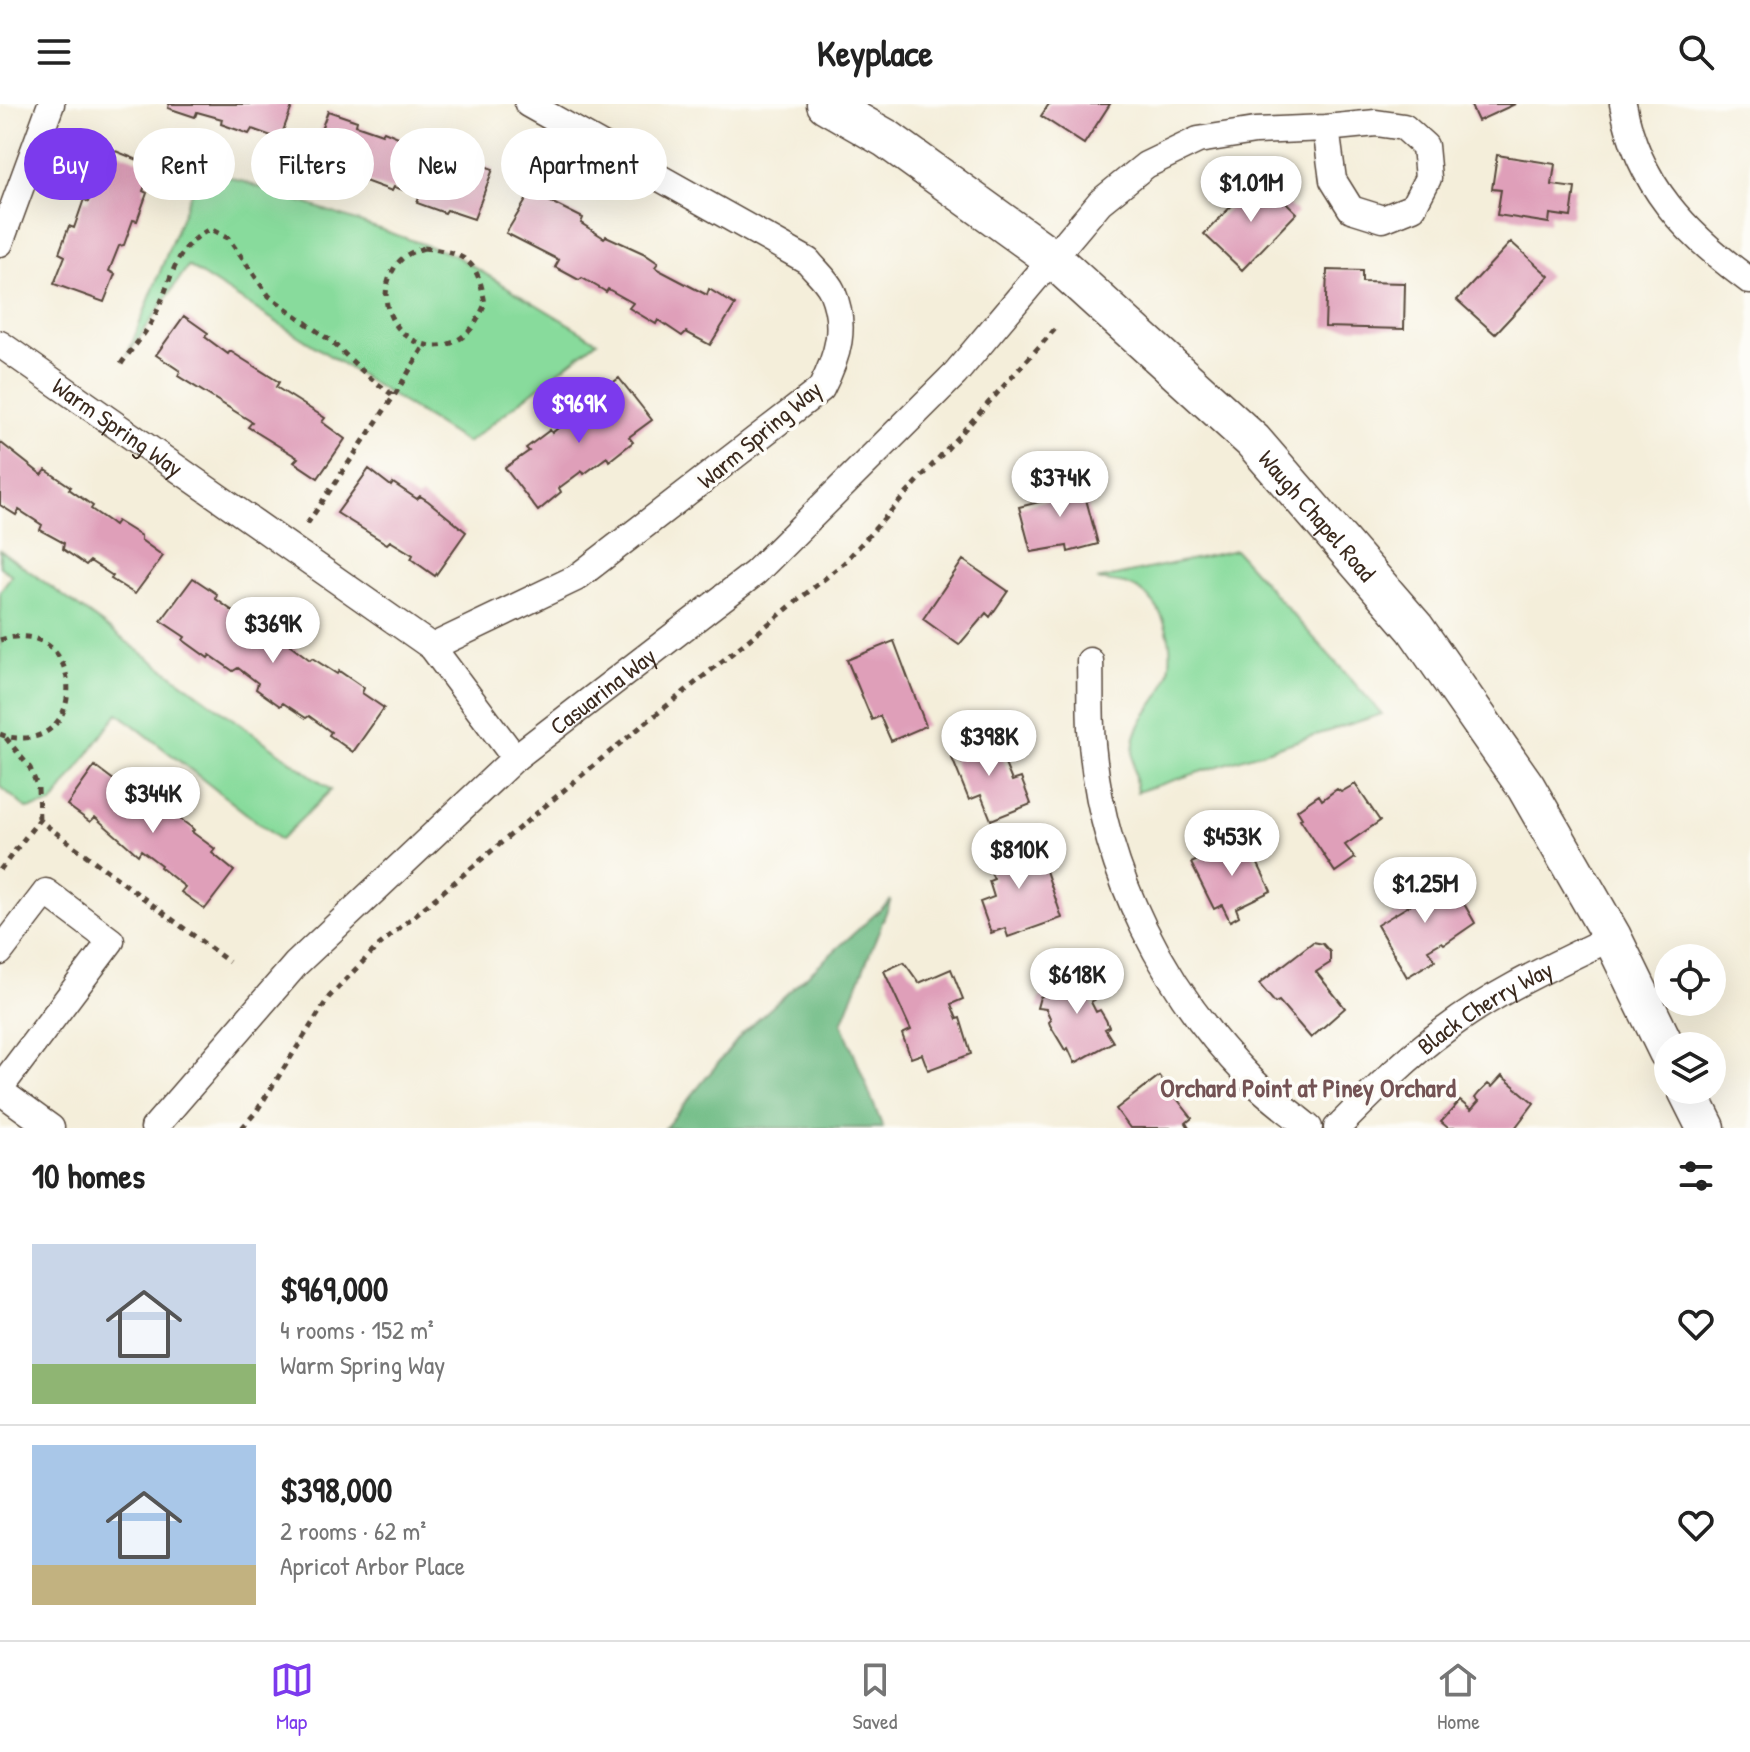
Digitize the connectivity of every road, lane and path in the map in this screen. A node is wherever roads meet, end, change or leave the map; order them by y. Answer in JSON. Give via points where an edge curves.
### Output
{"nodes":[{"id":1,"x":51,"y":104,"type":"edge"},
{"id":2,"x":528,"y":104,"type":"edge"},
{"id":3,"x":826,"y":104,"type":"edge"},
{"id":4,"x":1623,"y":104,"type":"edge"},
{"id":5,"x":1326,"y":128,"type":"dead end"},
{"id":6,"x":0,"y":243,"type":"edge"},
{"id":7,"x":1052,"y":258,"type":"junction"},
{"id":8,"x":1750,"y":281,"type":"edge"},
{"id":9,"x":1056,"y":328,"type":"dead end"},
{"id":10,"x":0,"y":344,"type":"edge"},
{"id":11,"x":425,"y":345,"type":"junction"},
{"id":12,"x":121,"y":364,"type":"dead end"},
{"id":13,"x":394,"y":396,"type":"junction"},
{"id":14,"x":284,"y":543,"type":"junction"},
{"id":15,"x":0,"y":640,"type":"edge"},
{"id":16,"x":432,"y":647,"type":"junction"},
{"id":17,"x":1090,"y":661,"type":"dead end"},
{"id":18,"x":3,"y":736,"type":"edge"},
{"id":19,"x":515,"y":758,"type":"junction"},
{"id":20,"x":39,"y":820,"type":"junction"},
{"id":21,"x":0,"y":870,"type":"edge"},
{"id":22,"x":1612,"y":937,"type":"junction"},
{"id":23,"x":0,"y":952,"type":"edge"},
{"id":24,"x":229,"y":962,"type":"dead end"},
{"id":25,"x":1658,"y":1032,"type":"edge"},
{"id":26,"x":0,"y":1089,"type":"edge"},
{"id":27,"x":1694,"y":1104,"type":"edge"},
{"id":28,"x":51,"y":1128,"type":"edge"},
{"id":29,"x":154,"y":1128,"type":"edge"},
{"id":30,"x":242,"y":1128,"type":"edge"},
{"id":31,"x":1309,"y":1128,"type":"edge"},
{"id":32,"x":1337,"y":1128,"type":"edge"},
{"id":33,"x":1706,"y":1128,"type":"edge"}],
"edges":[{"from":1,"to":6,"type":"street"},
{"from":2,"to":16,"type":"street","name":"Warm Spring Way","via":[[808,261],[831,289],[840,324],[837,357],[821,389],[576,578]]},
{"from":3,"to":7,"type":"main road","name":"Waugh Chapel Road","via":[[887,139]]},
{"from":4,"to":8,"type":"street","via":[[1634,150],[1652,184],[1708,250]]},
{"from":5,"to":7,"type":"street","name":"Casuarina Way","via":[[1198,140],[1146,165],[1111,193]]},
{"from":7,"to":19,"type":"street","name":"Casuarina Way","via":[[955,374],[755,573]]},
{"from":7,"to":22,"type":"main road","name":"Waugh Chapel Road","via":[[1253,441],[1415,628],[1526,787]]},
{"from":9,"to":30,"type":"path","via":[[844,563],[377,947],[329,997]]},
{"from":10,"to":14,"type":"street","name":"Warm Spring Way"},
{"from":11,"to":11,"type":"path","via":[[395,326],[386,309],[385,290],[401,258],[424,248],[473,264],[485,304],[468,332],[452,343]]},
{"from":11,"to":13,"type":"path"},
{"from":12,"to":13,"type":"path","via":[[153,319],[191,239],[210,229],[228,238],[269,296]]},
{"from":13,"to":14,"type":"path","via":[[306,526],[300,522]]},
{"from":14,"to":16,"type":"street","name":"Warm Spring Way"},
{"from":15,"to":18,"type":"path","via":[[33,638],[53,647],[68,678],[67,699],[50,731],[32,738]]},
{"from":16,"to":19,"type":"street","name":"Warm Spring Way"},
{"from":17,"to":31,"type":"street","via":[[1093,753],[1111,849],[1145,933],[1186,1003],[1249,1078]]},
{"from":18,"to":20,"type":"path","via":[[30,768],[38,788]]},
{"from":19,"to":29,"type":"street","name":"Casuarina Way","via":[[296,964]]},
{"from":20,"to":21,"type":"path"},
{"from":20,"to":24,"type":"path"},
{"from":22,"to":25,"type":"main road","name":"Waugh Chapel Road"},
{"from":22,"to":32,"type":"street","name":"Black Cherry Way","via":[[1512,986],[1446,1028]]},
{"from":23,"to":26,"type":"street","via":[[46,892],[111,941]]},
{"from":26,"to":28,"type":"street"},
{"from":27,"to":33,"type":"main road"}]}
